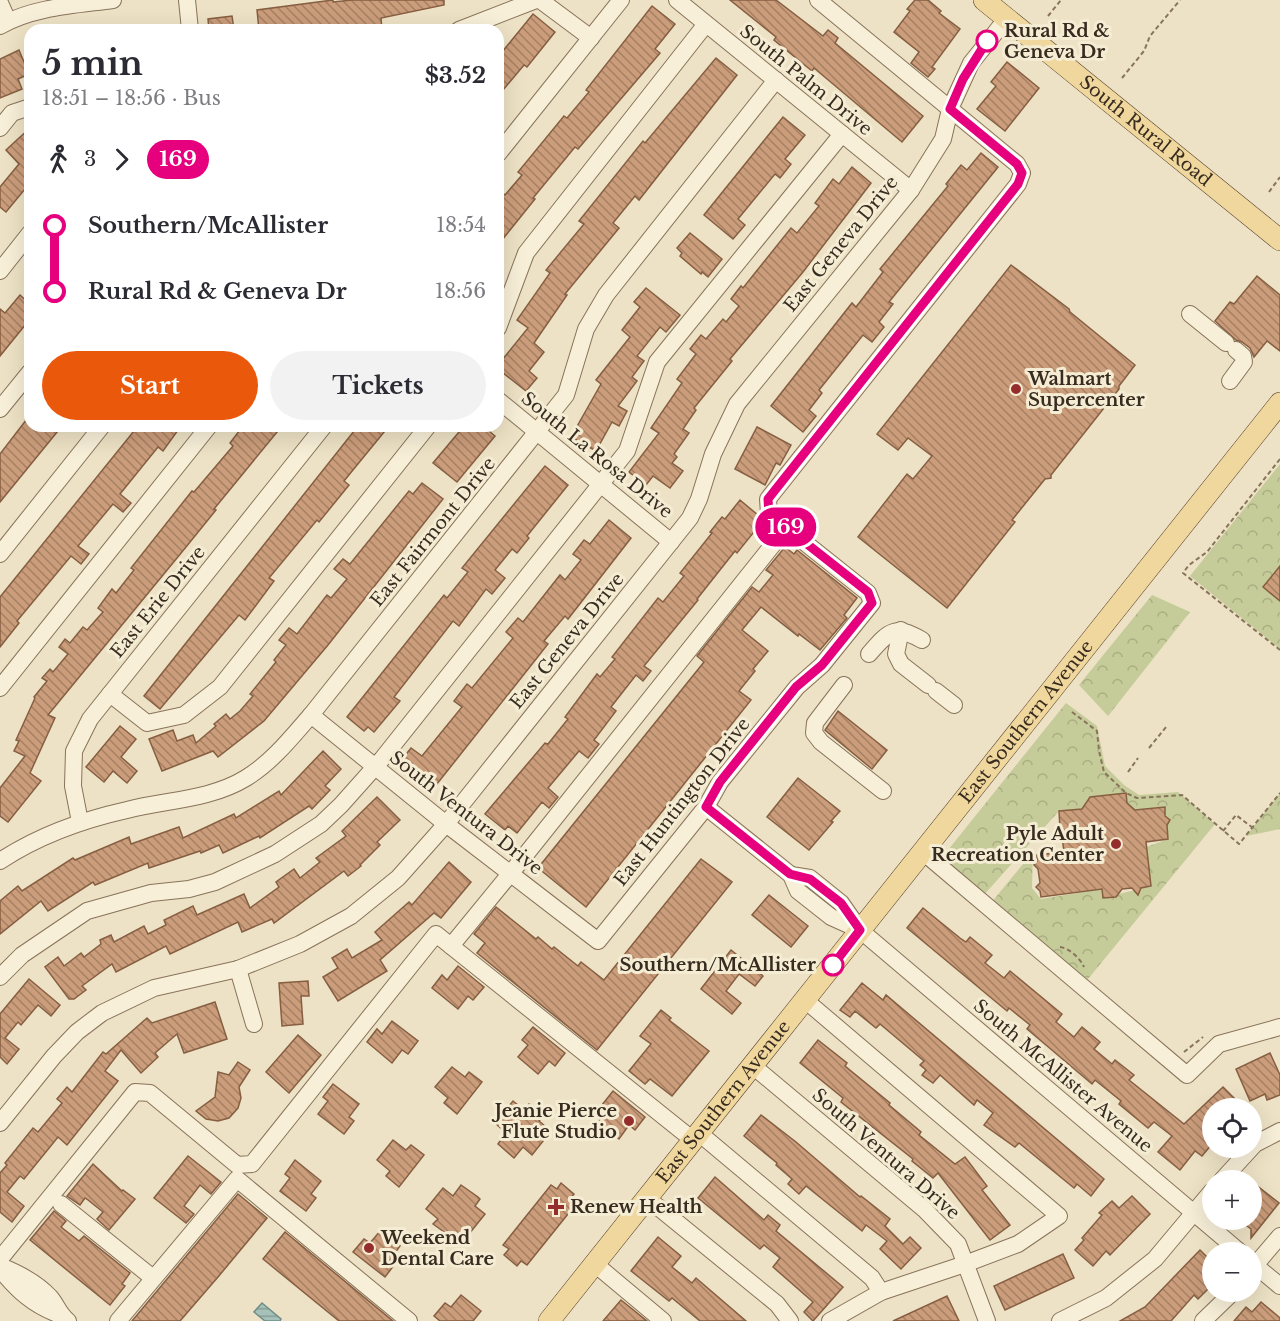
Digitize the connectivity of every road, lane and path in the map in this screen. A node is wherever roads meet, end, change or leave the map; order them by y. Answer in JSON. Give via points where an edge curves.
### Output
{"nodes":[{"id":1,"x":113,"y":0,"type":"edge"},
{"id":2,"x":187,"y":0,"type":"edge"},
{"id":3,"x":538,"y":0,"type":"edge"},
{"id":4,"x":621,"y":0,"type":"edge"},
{"id":5,"x":677,"y":0,"type":"edge"},
{"id":6,"x":818,"y":0,"type":"edge"},
{"id":7,"x":984,"y":0,"type":"edge"},
{"id":8,"x":1061,"y":0,"type":"edge"},
{"id":9,"x":1179,"y":0,"type":"edge"},
{"id":10,"x":0,"y":3,"type":"edge"},
{"id":11,"x":1047,"y":16,"type":"dead end"},
{"id":12,"x":1007,"y":18,"type":"junction"},
{"id":13,"x":4,"y":24,"type":"edge"},
{"id":14,"x":189,"y":24,"type":"edge"},
{"id":15,"x":475,"y":24,"type":"edge"},
{"id":16,"x":706,"y":24,"type":"junction"},
{"id":17,"x":591,"y":38,"type":"junction"},
{"id":18,"x":1122,"y":78,"type":"dead end"},
{"id":19,"x":776,"y":80,"type":"junction"},
{"id":20,"x":24,"y":109,"type":"edge"},
{"id":21,"x":950,"y":109,"type":"junction"},
{"id":22,"x":0,"y":128,"type":"edge"},
{"id":23,"x":842,"y":134,"type":"junction"},
{"id":24,"x":504,"y":147,"type":"edge"},
{"id":25,"x":1280,"y":177,"type":"edge"},
{"id":26,"x":911,"y":189,"type":"junction"},
{"id":27,"x":1269,"y":192,"type":"dead end"},
{"id":28,"x":1280,"y":240,"type":"edge"},
{"id":29,"x":24,"y":241,"type":"edge"},
{"id":30,"x":0,"y":271,"type":"edge"},
{"id":31,"x":504,"y":312,"type":"edge"},
{"id":32,"x":1190,"y":314,"type":"dead end"},
{"id":33,"x":24,"y":379,"type":"edge"},
{"id":34,"x":1230,"y":381,"type":"dead end"},
{"id":35,"x":1280,"y":403,"type":"edge"},
{"id":36,"x":504,"y":405,"type":"edge"},
{"id":37,"x":0,"y":409,"type":"edge"},
{"id":38,"x":97,"y":432,"type":"edge"},
{"id":39,"x":204,"y":432,"type":"edge"},
{"id":40,"x":319,"y":432,"type":"edge"},
{"id":41,"x":423,"y":432,"type":"edge"},
{"id":42,"x":538,"y":432,"type":"junction"},
{"id":43,"x":1280,"y":459,"type":"edge"},
{"id":44,"x":601,"y":484,"type":"junction"},
{"id":45,"x":787,"y":527,"type":"junction"},
{"id":46,"x":671,"y":542,"type":"junction"},
{"id":47,"x":0,"y":554,"type":"edge"},
{"id":48,"x":901,"y":630,"type":"junction"},
{"id":49,"x":922,"y":640,"type":"dead end"},
{"id":50,"x":1280,"y":650,"type":"edge"},
{"id":51,"x":869,"y":654,"type":"dead end"},
{"id":52,"x":844,"y":685,"type":"dead end"},
{"id":53,"x":0,"y":688,"type":"edge"},
{"id":54,"x":110,"y":694,"type":"junction"},
{"id":55,"x":954,"y":705,"type":"dead end"},
{"id":56,"x":1072,"y":712,"type":"dead end"},
{"id":57,"x":311,"y":715,"type":"junction"},
{"id":58,"x":1166,"y":727,"type":"dead end"},
{"id":59,"x":1149,"y":748,"type":"dead end"},
{"id":60,"x":1138,"y":758,"type":"dead end"},
{"id":61,"x":375,"y":767,"type":"junction"},
{"id":62,"x":1128,"y":772,"type":"dead end"},
{"id":63,"x":883,"y":791,"type":"dead end"},
{"id":64,"x":1280,"y":793,"type":"edge"},
{"id":65,"x":706,"y":807,"type":"junction"},
{"id":66,"x":80,"y":822,"type":"junction"},
{"id":67,"x":446,"y":824,"type":"junction"},
{"id":68,"x":1253,"y":828,"type":"junction"},
{"id":69,"x":1223,"y":831,"type":"junction"},
{"id":70,"x":923,"y":852,"type":"junction"},
{"id":71,"x":0,"y":861,"type":"edge"},
{"id":72,"x":511,"y":873,"type":"junction"},
{"id":73,"x":860,"y":930,"type":"junction"},
{"id":74,"x":598,"y":941,"type":"joint"},
{"id":75,"x":450,"y":946,"type":"junction"},
{"id":76,"x":1055,"y":946,"type":"dead end"},
{"id":77,"x":238,"y":969,"type":"junction"},
{"id":78,"x":1085,"y":971,"type":"dead end"},
{"id":79,"x":0,"y":976,"type":"edge"},
{"id":80,"x":805,"y":1000,"type":"junction"},
{"id":81,"x":254,"y":1024,"type":"dead end"},
{"id":82,"x":1280,"y":1027,"type":"edge"},
{"id":83,"x":1205,"y":1036,"type":"dead end"},
{"id":84,"x":1174,"y":1049,"type":"dead end"},
{"id":85,"x":753,"y":1066,"type":"junction"},
{"id":86,"x":0,"y":1123,"type":"edge"},
{"id":87,"x":1280,"y":1131,"type":"edge"},
{"id":88,"x":696,"y":1137,"type":"junction"},
{"id":89,"x":1231,"y":1170,"type":"edge"},
{"id":90,"x":647,"y":1198,"type":"junction"},
{"id":91,"x":1202,"y":1202,"type":"edge"},
{"id":92,"x":61,"y":1204,"type":"dead end"},
{"id":93,"x":1193,"y":1211,"type":"junction"},
{"id":94,"x":1280,"y":1236,"type":"edge"},
{"id":95,"x":1229,"y":1242,"type":"edge"},
{"id":96,"x":1262,"y":1255,"type":"edge"},
{"id":97,"x":0,"y":1258,"type":"edge"},
{"id":98,"x":595,"y":1264,"type":"junction"},
{"id":99,"x":965,"y":1264,"type":"junction"},
{"id":100,"x":0,"y":1267,"type":"edge"},
{"id":101,"x":1262,"y":1273,"type":"edge"},
{"id":102,"x":153,"y":1278,"type":"junction"},
{"id":103,"x":1280,"y":1286,"type":"edge"},
{"id":104,"x":881,"y":1292,"type":"junction"},
{"id":105,"x":1223,"y":1302,"type":"edge"},
{"id":106,"x":61,"y":1319,"type":"edge"},
{"id":107,"x":118,"y":1321,"type":"edge"},
{"id":108,"x":409,"y":1321,"type":"edge"},
{"id":109,"x":549,"y":1321,"type":"edge"},
{"id":110,"x":663,"y":1321,"type":"edge"},
{"id":111,"x":790,"y":1321,"type":"edge"},
{"id":112,"x":830,"y":1321,"type":"edge"},
{"id":113,"x":987,"y":1321,"type":"edge"},
{"id":114,"x":1060,"y":1321,"type":"edge"},
{"id":115,"x":1203,"y":1321,"type":"edge"}],
"edges":[{"from":1,"to":13,"type":"street","via":[[46,9]]},
{"from":2,"to":14,"type":"street"},
{"from":3,"to":15,"type":"street"},
{"from":3,"to":17,"type":"street"},
{"from":4,"to":17,"type":"street"},
{"from":5,"to":16,"type":"street","name":"South Palm Drive"},
{"from":6,"to":21,"type":"street"},
{"from":7,"to":12,"type":"main road","name":"South Rural Road"},
{"from":8,"to":11,"type":"path"},
{"from":9,"to":18,"type":"path"},
{"from":10,"to":13,"type":"street"},
{"from":12,"to":21,"type":"street","name":"East Geneva Drive","via":[[971,63]]},
{"from":12,"to":28,"type":"main road","name":"South Rural Road"},
{"from":16,"to":19,"type":"street","name":"South Palm Drive"},
{"from":16,"to":31,"type":"street","via":[[526,253]]},
{"from":17,"to":24,"type":"street"},
{"from":19,"to":23,"type":"street","name":"South Palm Drive"},
{"from":19,"to":42,"type":"street","name":"East Fairmont Drive","via":[[606,295],[586,329],[566,395]]},
{"from":20,"to":22,"type":"street","via":[[12,113]]},
{"from":21,"to":26,"type":"street","name":"East Geneva Drive","via":[[943,139]]},
{"from":21,"to":45,"type":"street","via":[[1017,164],[1022,173],[1020,179],[768,499],[769,514]]},
{"from":23,"to":26,"type":"street","name":"South Palm Drive"},
{"from":23,"to":44,"type":"street","via":[[657,362],[627,451]]},
{"from":25,"to":27,"type":"path"},
{"from":26,"to":46,"type":"street","name":"East Geneva Drive","via":[[737,404],[713,454],[690,518]]},
{"from":29,"to":30,"type":"street"},
{"from":32,"to":34,"type":"street","via":[[1243,356],[1244,362]]},
{"from":33,"to":37,"type":"street"},
{"from":35,"to":70,"type":"main road","name":"East Southern Avenue"},
{"from":36,"to":42,"type":"street","name":"South La Rosa Drive"},
{"from":38,"to":47,"type":"street"},
{"from":39,"to":53,"type":"street"},
{"from":40,"to":54,"type":"street","name":"East Erie Drive"},
{"from":41,"to":54,"type":"street","via":[[220,687],[184,715],[147,723]]},
{"from":42,"to":44,"type":"street","name":"South La Rosa Drive"},
{"from":42,"to":57,"type":"street","name":"East Fairmont Drive"},
{"from":43,"to":50,"type":"path","via":[[1207,552],[1183,573]]},
{"from":44,"to":46,"type":"street","name":"South La Rosa Drive"},
{"from":44,"to":61,"type":"street"},
{"from":45,"to":65,"type":"street","name":"East Huntington Drive","via":[[868,592],[872,603],[822,665],[796,687],[720,782]]},
{"from":45,"to":72,"type":"street"},
{"from":46,"to":67,"type":"street","name":"East Geneva Drive"},
{"from":48,"to":49,"type":"street"},
{"from":48,"to":51,"type":"street","via":[[888,634]]},
{"from":48,"to":55,"type":"street","via":[[896,654],[901,664]]},
{"from":52,"to":63,"type":"street","via":[[815,723],[814,733]]},
{"from":54,"to":66,"type":"street","name":"East Erie Drive","via":[[90,719],[74,751],[73,786]]},
{"from":56,"to":69,"type":"path","via":[[1097,731],[1104,772],[1126,793],[1137,798],[1182,795]]},
{"from":57,"to":61,"type":"street","name":"South Ventura Drive"},
{"from":57,"to":66,"type":"street","name":"East Fairmont Drive","via":[[279,752],[245,778],[207,795]]},
{"from":58,"to":59,"type":"path"},
{"from":60,"to":62,"type":"path"},
{"from":61,"to":67,"type":"street","name":"South Ventura Drive"},
{"from":61,"to":79,"type":"street","via":[[321,824],[275,854],[215,882],[151,893],[87,911],[22,955]]},
{"from":64,"to":68,"type":"path"},
{"from":65,"to":73,"type":"street","name":"South McAllister Avenue","via":[[790,874],[810,879],[841,903]]},
{"from":65,"to":74,"type":"street","name":"East Huntington Drive"},
{"from":66,"to":71,"type":"street","name":"East Fairmont Drive"},
{"from":67,"to":72,"type":"street","name":"South Ventura Drive"},
{"from":67,"to":77,"type":"street","name":"East Geneva Drive","via":[[398,878],[351,916],[300,944]]},
{"from":68,"to":69,"type":"path","via":[[1239,844]]},
{"from":68,"to":69,"type":"path","via":[[1236,815]]},
{"from":70,"to":73,"type":"main road","name":"East Southern Avenue"},
{"from":70,"to":82,"type":"street","via":[[1187,1075],[1219,1044]]},
{"from":72,"to":74,"type":"street","name":"South Ventura Drive"},
{"from":72,"to":75,"type":"street"},
{"from":73,"to":80,"type":"main road","name":"East Southern Avenue"},
{"from":73,"to":93,"type":"street","name":"South McAllister Avenue"},
{"from":75,"to":88,"type":"street"},
{"from":75,"to":97,"type":"street","via":[[436,934],[252,1164],[237,1165],[150,1093],[135,1092]]},
{"from":76,"to":78,"type":"path","via":[[1074,954]]},
{"from":77,"to":81,"type":"street"},
{"from":77,"to":86,"type":"street","name":"East Geneva Drive","via":[[154,988],[102,1013],[54,1056]]},
{"from":80,"to":85,"type":"main road","name":"East Southern Avenue"},
{"from":80,"to":99,"type":"street","via":[[1059,1216],[1018,1244]]},
{"from":83,"to":84,"type":"path","via":[[1185,1052]]},
{"from":85,"to":88,"type":"main road","name":"East Southern Avenue"},
{"from":85,"to":99,"type":"street","name":"South Ventura Drive","via":[[924,1209],[958,1244]]},
{"from":87,"to":89,"type":"street","via":[[1255,1144]]},
{"from":88,"to":90,"type":"main road","name":"East Southern Avenue"},
{"from":88,"to":104,"type":"street","via":[[872,1278]]},
{"from":90,"to":98,"type":"main road","name":"East Southern Avenue"},
{"from":90,"to":111,"type":"street","via":[[777,1304]]},
{"from":91,"to":93,"type":"street"},
{"from":92,"to":102,"type":"street"},
{"from":93,"to":95,"type":"street","name":"South McAllister Avenue"},
{"from":93,"to":114,"type":"street","via":[[1155,1259],[1106,1298]]},
{"from":94,"to":96,"type":"street"},
{"from":98,"to":109,"type":"main road","name":"East Southern Avenue"},
{"from":98,"to":110,"type":"street"},
{"from":99,"to":104,"type":"street"},
{"from":99,"to":113,"type":"street","name":"South Ventura Drive"},
{"from":100,"to":106,"type":"street","via":[[22,1275],[50,1298]]},
{"from":101,"to":103,"type":"street"},
{"from":102,"to":107,"type":"street"},
{"from":102,"to":108,"type":"street","via":[[237,1179]]},
{"from":104,"to":112,"type":"street"},
{"from":105,"to":115,"type":"street"}]}
